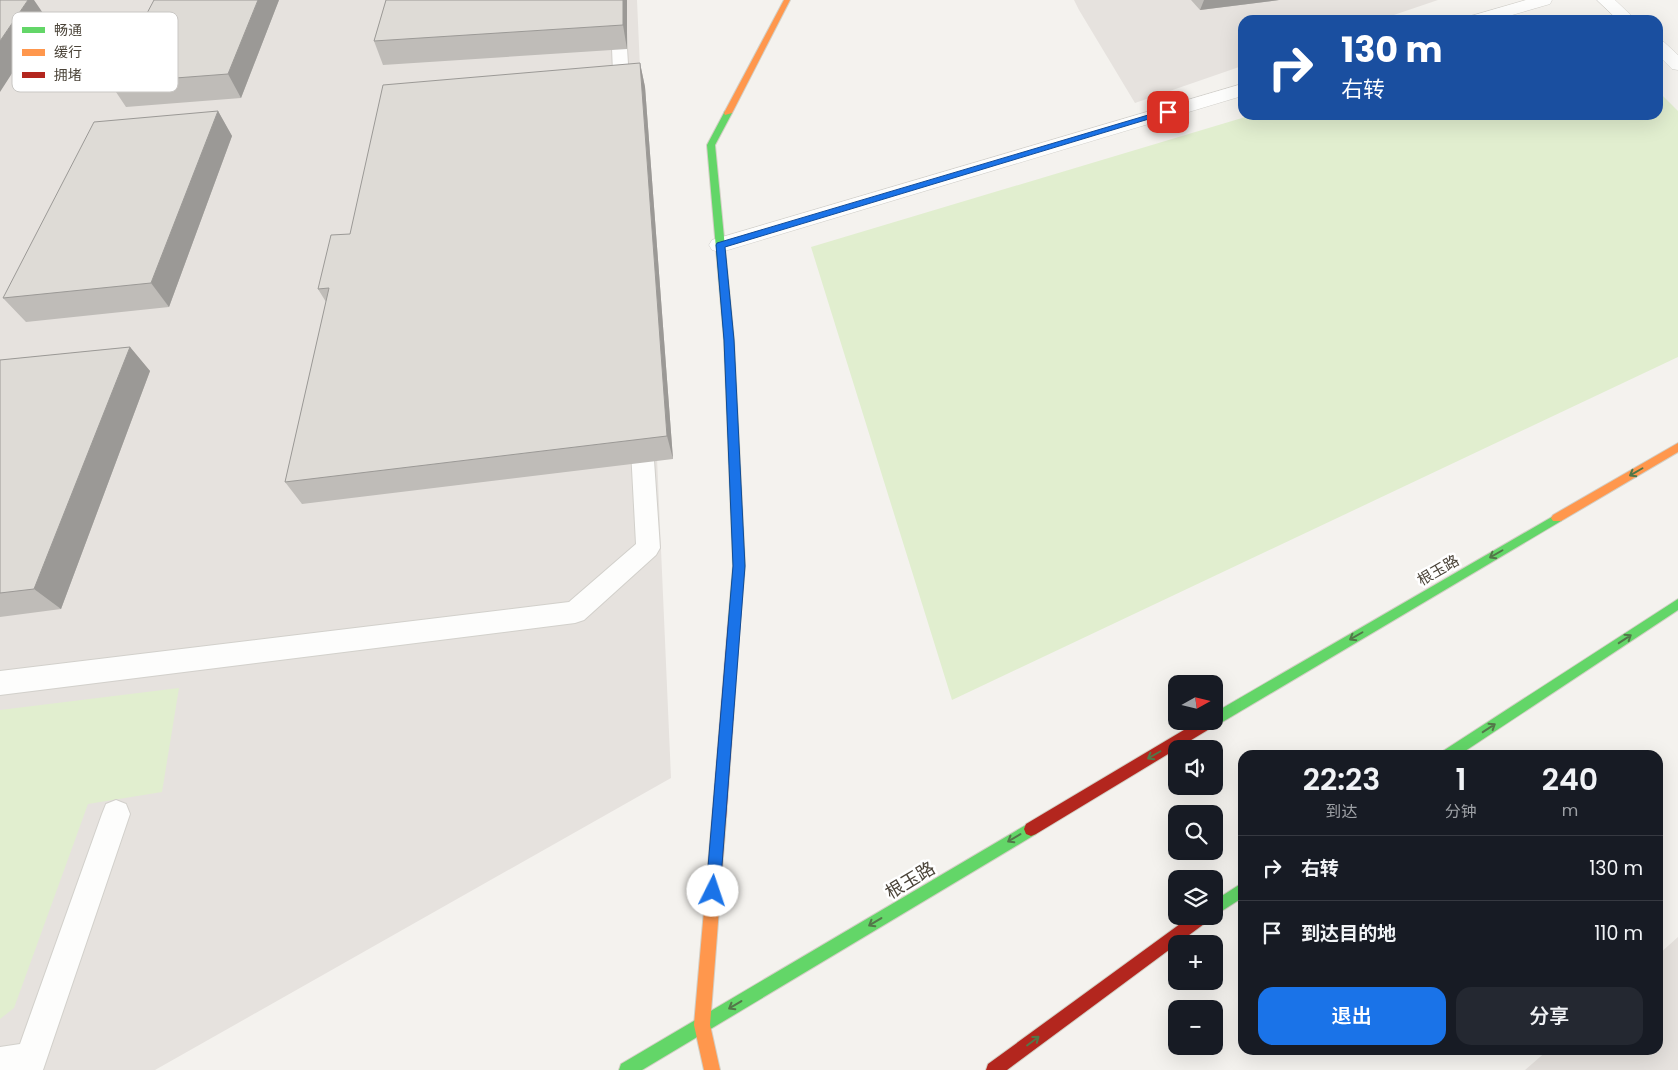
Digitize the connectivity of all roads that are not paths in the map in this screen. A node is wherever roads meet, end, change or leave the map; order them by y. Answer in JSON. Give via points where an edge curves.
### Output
{"nodes":[{"id":1,"x":617,"y":0,"type":"edge"},
{"id":2,"x":787,"y":0,"type":"edge"},
{"id":3,"x":1544,"y":0,"type":"edge"},
{"id":4,"x":1605,"y":0,"type":"edge"},
{"id":5,"x":1494,"y":15,"type":"edge"},
{"id":6,"x":1622,"y":15,"type":"edge"},
{"id":7,"x":1663,"y":51,"type":"edge"},
{"id":8,"x":1678,"y":65,"type":"edge"},
{"id":9,"x":1238,"y":91,"type":"edge"},
{"id":10,"x":624,"y":120,"type":"edge"},
{"id":11,"x":720,"y":245,"type":"junction"},
{"id":12,"x":640,"y":409,"type":"edge"},
{"id":13,"x":1678,"y":447,"type":"edge"},
{"id":14,"x":1678,"y":604,"type":"edge"},
{"id":15,"x":0,"y":683,"type":"edge"},
{"id":16,"x":1223,"y":714,"type":"edge"},
{"id":17,"x":1195,"y":730,"type":"edge"},
{"id":18,"x":1456,"y":750,"type":"edge"},
{"id":19,"x":116,"y":814,"type":"dead end"},
{"id":20,"x":1238,"y":893,"type":"edge"},
{"id":21,"x":1223,"y":903,"type":"edge"},
{"id":22,"x":1190,"y":925,"type":"edge"},
{"id":23,"x":702,"y":1025,"type":"junction"},
{"id":24,"x":0,"y":1064,"type":"edge"},
{"id":25,"x":627,"y":1070,"type":"edge"},
{"id":26,"x":712,"y":1070,"type":"edge"},
{"id":27,"x":994,"y":1070,"type":"edge"}],
"edges":[{"from":1,"to":10,"type":"lane"},
{"from":2,"to":11,"type":"main road","via":[[711,145]]},
{"from":3,"to":5,"type":"street"},
{"from":4,"to":6,"type":"street"},
{"from":7,"to":8,"type":"street"},
{"from":9,"to":11,"type":"street"},
{"from":11,"to":23,"type":"main road","via":[[729,340],[739,566]]},
{"from":12,"to":15,"type":"lane","via":[[648,548],[575,612]]},
{"from":13,"to":16,"type":"main road","name":"根玉路","one_way":true},
{"from":18,"to":14,"type":"main road","one_way":true},
{"from":17,"to":23,"type":"main road","name":"根玉路","one_way":true},
{"from":19,"to":24,"type":"lane","via":[[31,1059]]},
{"from":20,"to":21,"type":"main road"},
{"from":27,"to":22,"type":"main road","one_way":true},
{"from":23,"to":25,"type":"main road","name":"根玉路"},
{"from":23,"to":26,"type":"main road"}]}
